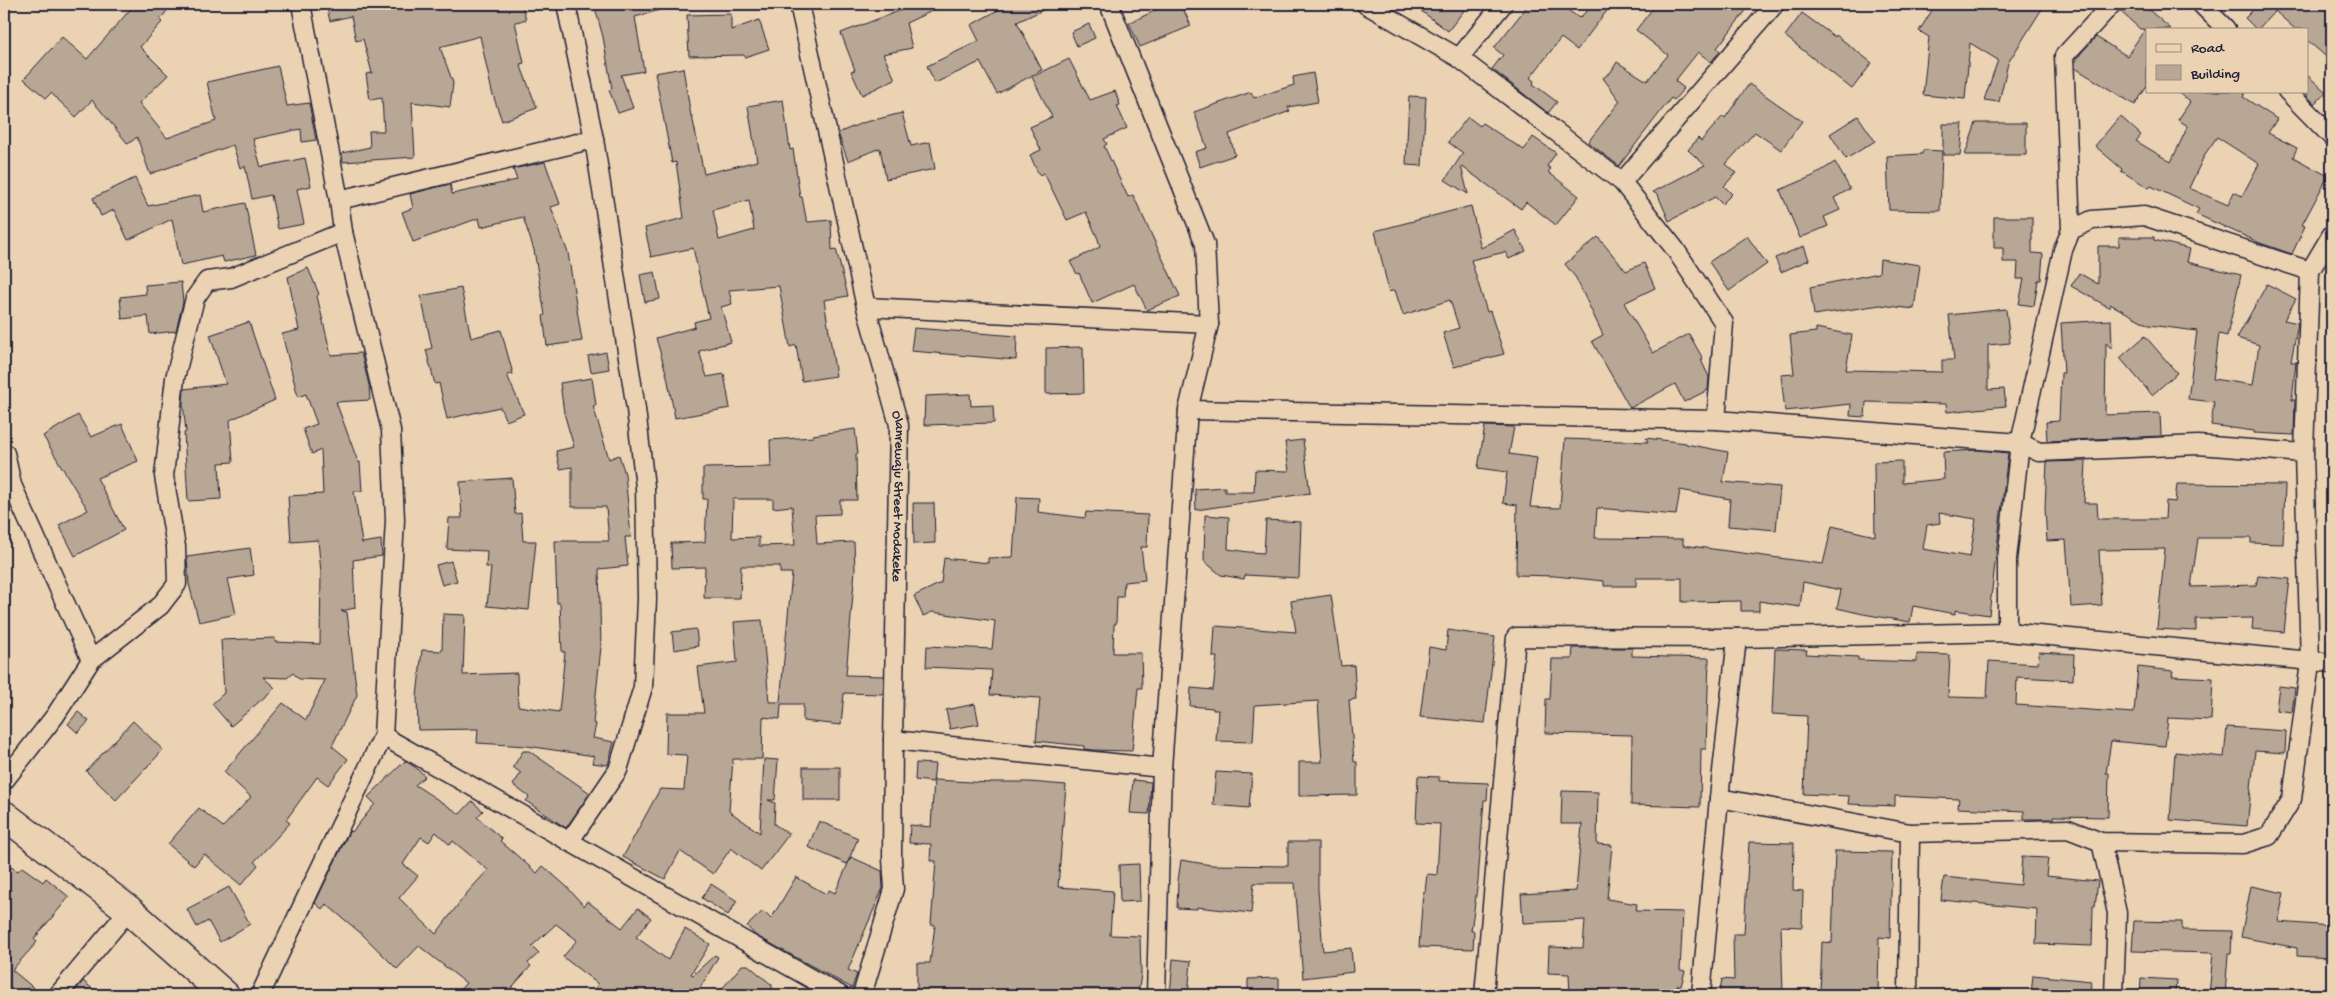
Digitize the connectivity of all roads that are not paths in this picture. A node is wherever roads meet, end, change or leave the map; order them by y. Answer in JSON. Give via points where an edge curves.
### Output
{"nodes":[{"id":1,"x":302,"y":4,"type":"edge"},
{"id":2,"x":566,"y":4,"type":"edge"},
{"id":3,"x":800,"y":4,"type":"edge"},
{"id":4,"x":1109,"y":4,"type":"edge"},
{"id":5,"x":1365,"y":4,"type":"edge"},
{"id":6,"x":1503,"y":4,"type":"edge"},
{"id":7,"x":1775,"y":4,"type":"edge"},
{"id":8,"x":2112,"y":4,"type":"edge"},
{"id":9,"x":2202,"y":4,"type":"edge"},
{"id":10,"x":2225,"y":28,"type":"edge"},
{"id":11,"x":1459,"y":58,"type":"junction"},
{"id":12,"x":2288,"y":92,"type":"edge"},
{"id":13,"x":2332,"y":137,"type":"edge"},
{"id":14,"x":594,"y":139,"type":"junction"},
{"id":15,"x":1622,"y":182,"type":"junction"},
{"id":16,"x":340,"y":200,"type":"junction"},
{"id":17,"x":2071,"y":230,"type":"junction"},
{"id":18,"x":344,"y":232,"type":"junction"},
{"id":19,"x":2332,"y":234,"type":"edge"},
{"id":20,"x":2310,"y":271,"type":"junction"},
{"id":21,"x":866,"y":307,"type":"junction"},
{"id":22,"x":1210,"y":324,"type":"junction"},
{"id":23,"x":1188,"y":410,"type":"junction"},
{"id":24,"x":1716,"y":420,"type":"junction"},
{"id":25,"x":2020,"y":443,"type":"junction"},
{"id":26,"x":5,"y":453,"type":"dead end"},
{"id":27,"x":2304,"y":453,"type":"junction"},
{"id":28,"x":2007,"y":632,"type":"junction"},
{"id":29,"x":1737,"y":638,"type":"junction"},
{"id":30,"x":91,"y":660,"type":"junction"},
{"id":31,"x":2310,"y":662,"type":"junction"},
{"id":32,"x":2332,"y":664,"type":"edge"},
{"id":33,"x":383,"y":736,"type":"junction"},
{"id":34,"x":893,"y":740,"type":"junction"},
{"id":35,"x":1162,"y":768,"type":"junction"},
{"id":36,"x":4,"y":781,"type":"edge"},
{"id":37,"x":1719,"y":798,"type":"junction"},
{"id":38,"x":4,"y":814,"type":"edge"},
{"id":39,"x":1910,"y":833,"type":"junction"},
{"id":40,"x":569,"y":842,"type":"junction"},
{"id":41,"x":2101,"y":842,"type":"junction"},
{"id":42,"x":129,"y":910,"type":"junction"},
{"id":43,"x":58,"y":995,"type":"edge"},
{"id":44,"x":225,"y":995,"type":"edge"},
{"id":45,"x":260,"y":995,"type":"edge"},
{"id":46,"x":840,"y":995,"type":"edge"},
{"id":47,"x":862,"y":995,"type":"edge"},
{"id":48,"x":1156,"y":995,"type":"edge"},
{"id":49,"x":1484,"y":995,"type":"edge"},
{"id":50,"x":1701,"y":995,"type":"edge"},
{"id":51,"x":1908,"y":995,"type":"edge"},
{"id":52,"x":2114,"y":995,"type":"edge"}],
"edges":[{"from":1,"to":16,"type":"street"},
{"from":2,"to":14,"type":"street"},
{"from":3,"to":21,"type":"street","name":"Olanrewaju Street Modakeke"},
{"from":4,"to":22,"type":"street","via":[[1205,244]]},
{"from":5,"to":11,"type":"street"},
{"from":6,"to":11,"type":"street"},
{"from":7,"to":15,"type":"street"},
{"from":8,"to":17,"type":"street","via":[[2064,56]]},
{"from":9,"to":10,"type":"street"},
{"from":11,"to":15,"type":"street"},
{"from":12,"to":13,"type":"street"},
{"from":14,"to":16,"type":"street"},
{"from":14,"to":40,"type":"street","via":[[636,409],[642,468],[647,599],[643,687],[618,770]]},
{"from":15,"to":24,"type":"street","via":[[1675,249],[1724,322]]},
{"from":16,"to":18,"type":"street"},
{"from":17,"to":20,"type":"street","via":[[2092,220],[2144,216]]},
{"from":17,"to":25,"type":"street","via":[[2063,250]]},
{"from":18,"to":30,"type":"street","via":[[231,278],[207,281],[195,298],[175,378],[164,476],[176,547],[177,584],[160,606]]},
{"from":18,"to":33,"type":"street","via":[[391,430],[395,520]]},
{"from":19,"to":20,"type":"street"},
{"from":20,"to":27,"type":"street"},
{"from":21,"to":22,"type":"street"},
{"from":21,"to":34,"type":"street","name":"Olanrewaju Street Modakeke","via":[[899,425]]},
{"from":22,"to":23,"type":"street"},
{"from":23,"to":24,"type":"street"},
{"from":23,"to":35,"type":"street"},
{"from":24,"to":25,"type":"street"},
{"from":25,"to":27,"type":"street","via":[[2039,452],[2198,445]]},
{"from":25,"to":28,"type":"street","via":[[2007,560]]},
{"from":26,"to":30,"type":"street","via":[[12,485]]},
{"from":27,"to":31,"type":"street"},
{"from":28,"to":29,"type":"street"},
{"from":28,"to":31,"type":"street"},
{"from":29,"to":37,"type":"street"},
{"from":29,"to":49,"type":"street","via":[[1516,637]]},
{"from":30,"to":36,"type":"street","via":[[55,716]]},
{"from":31,"to":32,"type":"street"},
{"from":31,"to":41,"type":"street","via":[[2292,799],[2269,836],[2244,844]]},
{"from":33,"to":40,"type":"street"},
{"from":33,"to":45,"type":"street"},
{"from":34,"to":35,"type":"street"},
{"from":34,"to":47,"type":"street","name":"Olanrewaju Street Modakeke","via":[[894,889]]},
{"from":35,"to":48,"type":"street"},
{"from":37,"to":39,"type":"street"},
{"from":37,"to":50,"type":"street"},
{"from":38,"to":42,"type":"main road"},
{"from":39,"to":41,"type":"street","via":[[2068,829]]},
{"from":39,"to":51,"type":"street"},
{"from":40,"to":46,"type":"street"},
{"from":41,"to":52,"type":"street","via":[[2118,913]]},
{"from":42,"to":43,"type":"street"},
{"from":42,"to":44,"type":"main road"}]}
